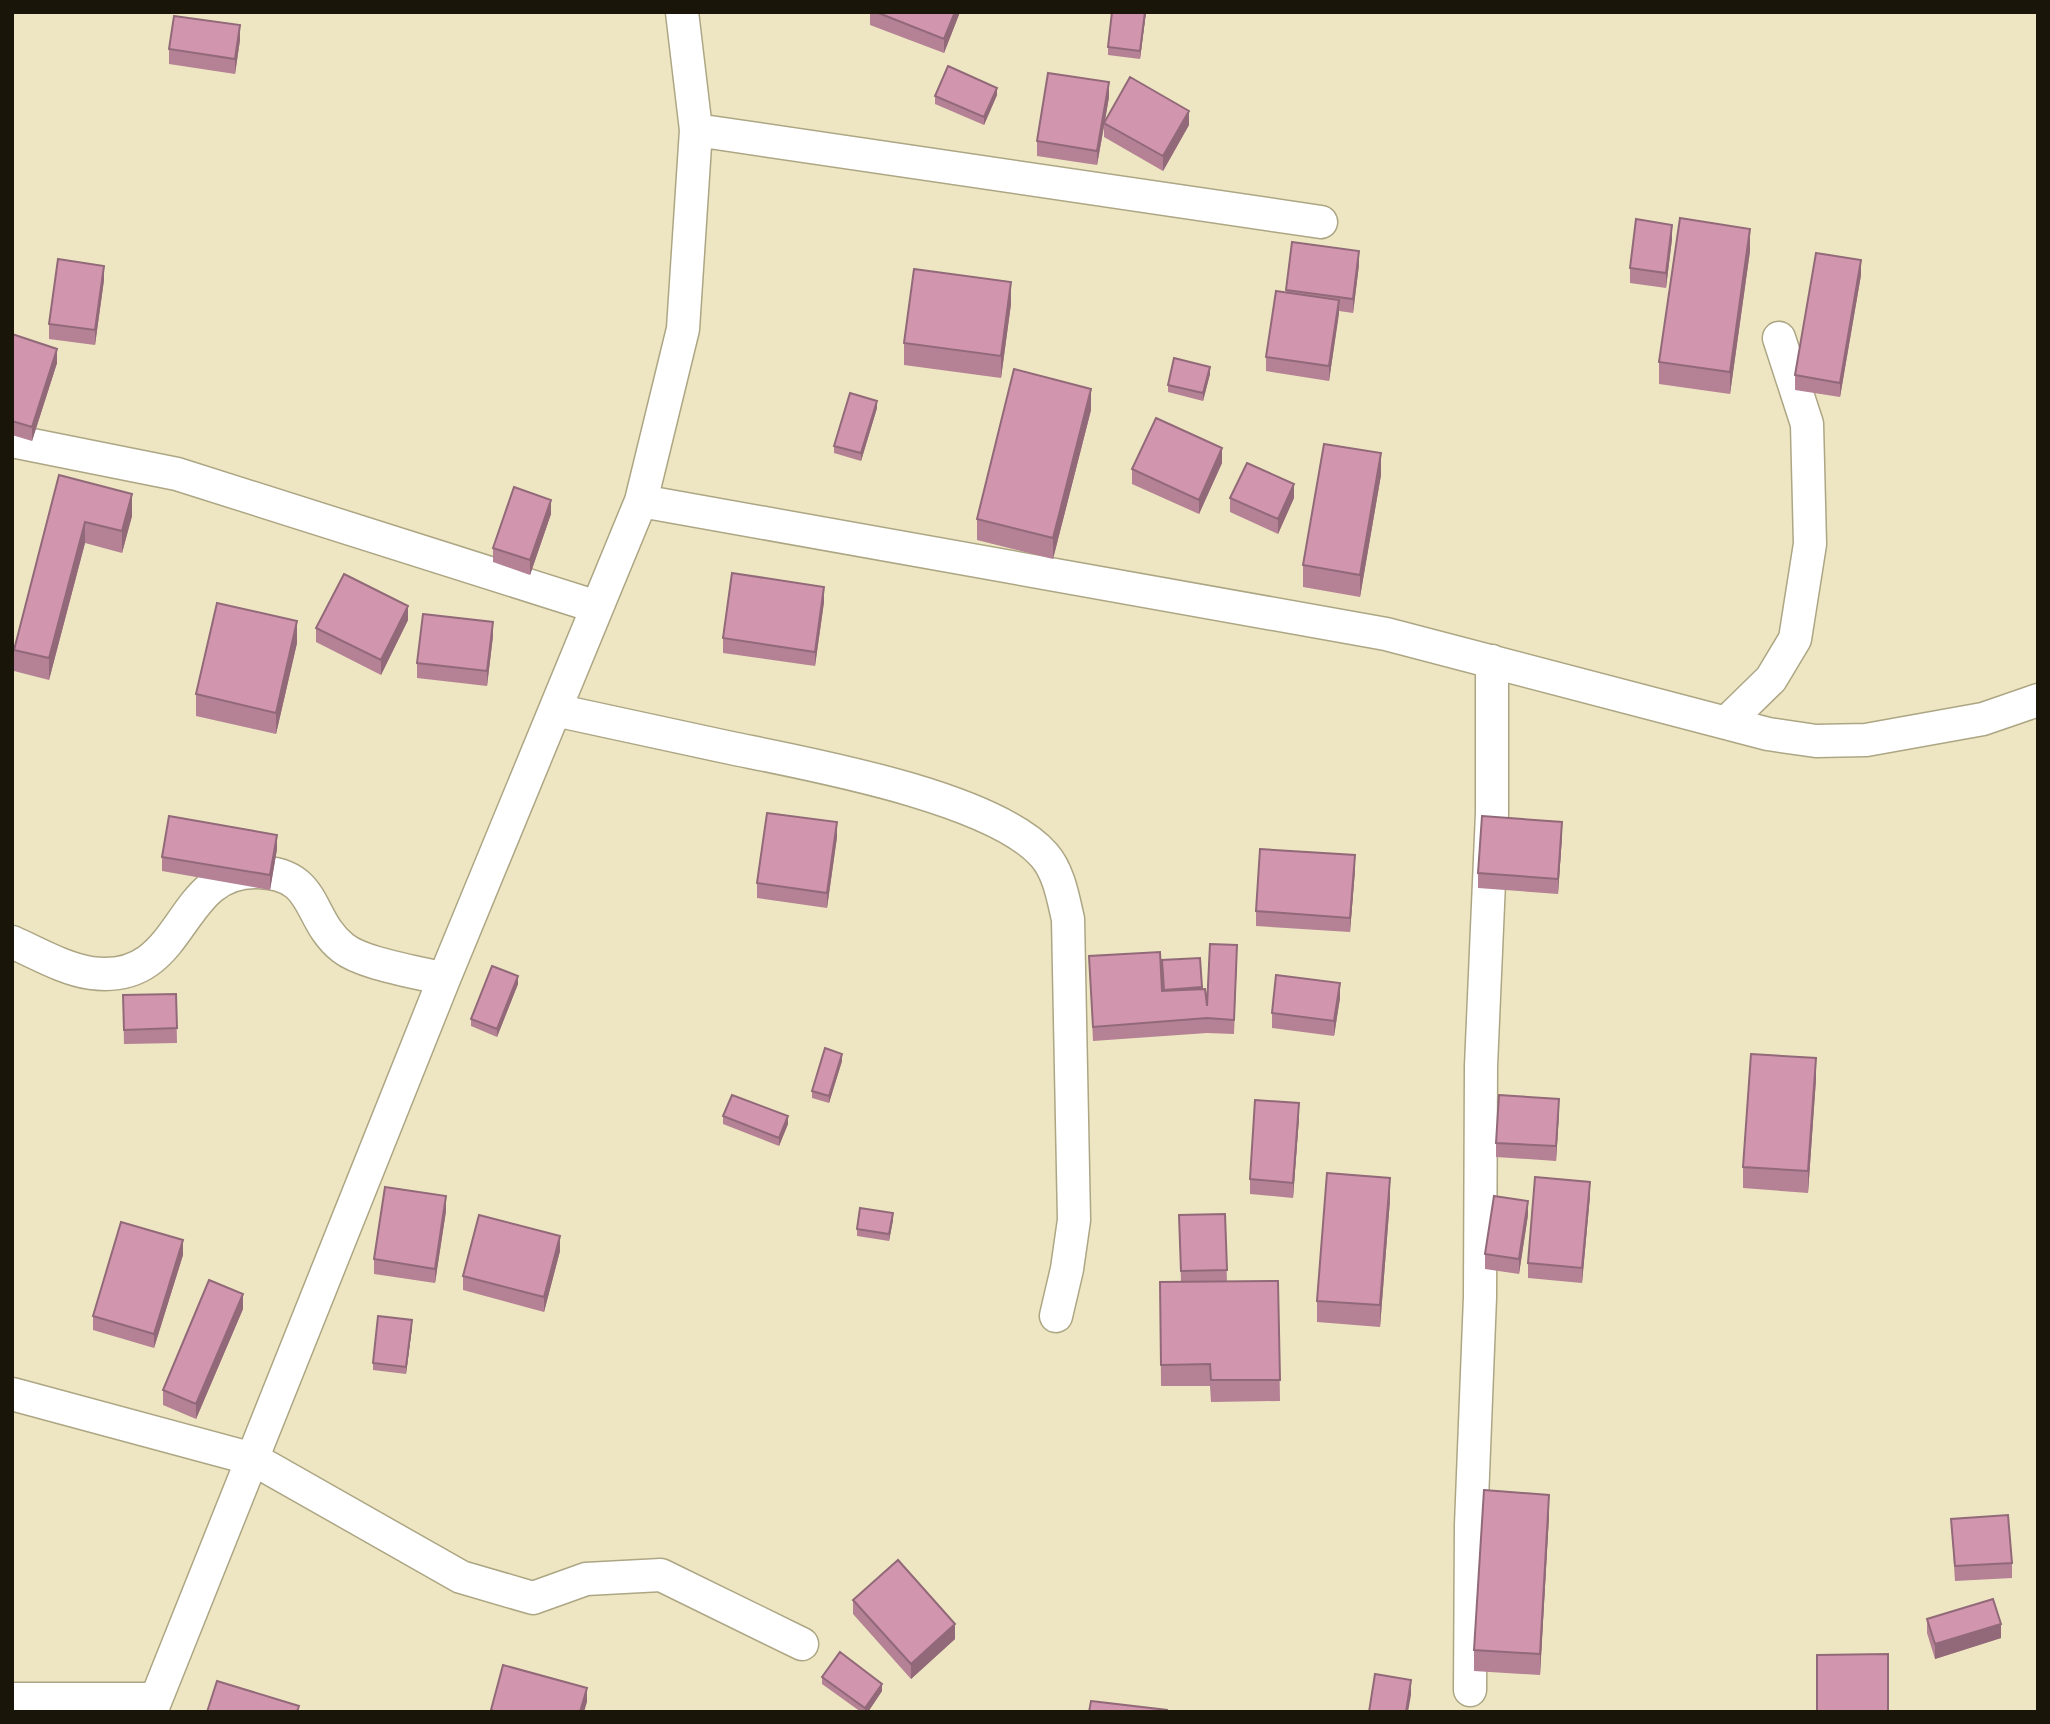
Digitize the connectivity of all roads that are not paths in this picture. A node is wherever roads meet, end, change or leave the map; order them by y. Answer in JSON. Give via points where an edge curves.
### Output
{"nodes":[{"id":1,"x":682,"y":12,"type":"edge"},
{"id":2,"x":696,"y":130,"type":"junction"},
{"id":3,"x":1321,"y":222,"type":"dead end"},
{"id":4,"x":1779,"y":338,"type":"dead end"},
{"id":5,"x":12,"y":441,"type":"edge"},
{"id":6,"x":641,"y":501,"type":"junction"},
{"id":7,"x":597,"y":607,"type":"junction"},
{"id":8,"x":1492,"y":661,"type":"junction"},
{"id":9,"x":2038,"y":700,"type":"edge"},
{"id":10,"x":555,"y":710,"type":"junction"},
{"id":11,"x":1726,"y":723,"type":"junction"},
{"id":12,"x":12,"y":943,"type":"edge"},
{"id":13,"x":444,"y":979,"type":"junction"},
{"id":14,"x":1056,"y":1316,"type":"dead end"},
{"id":15,"x":12,"y":1394,"type":"edge"},
{"id":16,"x":253,"y":1459,"type":"junction"},
{"id":17,"x":802,"y":1644,"type":"dead end"},
{"id":18,"x":1470,"y":1690,"type":"dead end"},
{"id":19,"x":12,"y":1699,"type":"edge"},
{"id":20,"x":153,"y":1705,"type":"edge"}],
"edges":[{"from":1,"to":2,"type":"street"},
{"from":2,"to":3,"type":"street"},
{"from":2,"to":6,"type":"street","via":[[683,329]]},
{"from":4,"to":11,"type":"street","via":[[1807,424],[1810,544],[1795,639],[1770,679]]},
{"from":5,"to":7,"type":"street","via":[[177,474]]},
{"from":6,"to":7,"type":"street"},
{"from":6,"to":8,"type":"street","via":[[1386,634]]},
{"from":7,"to":10,"type":"street"},
{"from":8,"to":11,"type":"street"},
{"from":8,"to":18,"type":"street"},
{"from":9,"to":11,"type":"street","via":[[1983,719],[1866,740],[1816,741]]},
{"from":10,"to":13,"type":"street"},
{"from":10,"to":14,"type":"street","via":[[906,789],[999,822],[1045,856],[1059,881],[1068,919],[1074,1220]]},
{"from":12,"to":13,"type":"street","via":[[65,966],[117,974],[144,965],[163,950],[216,882],[236,873],[258,872],[281,875],[298,884],[344,949]]},
{"from":13,"to":16,"type":"street"},
{"from":15,"to":16,"type":"street"},
{"from":16,"to":17,"type":"street","via":[[461,1577],[533,1598],[586,1579],[661,1574]]},
{"from":16,"to":20,"type":"street"},
{"from":19,"to":20,"type":"street"}]}
